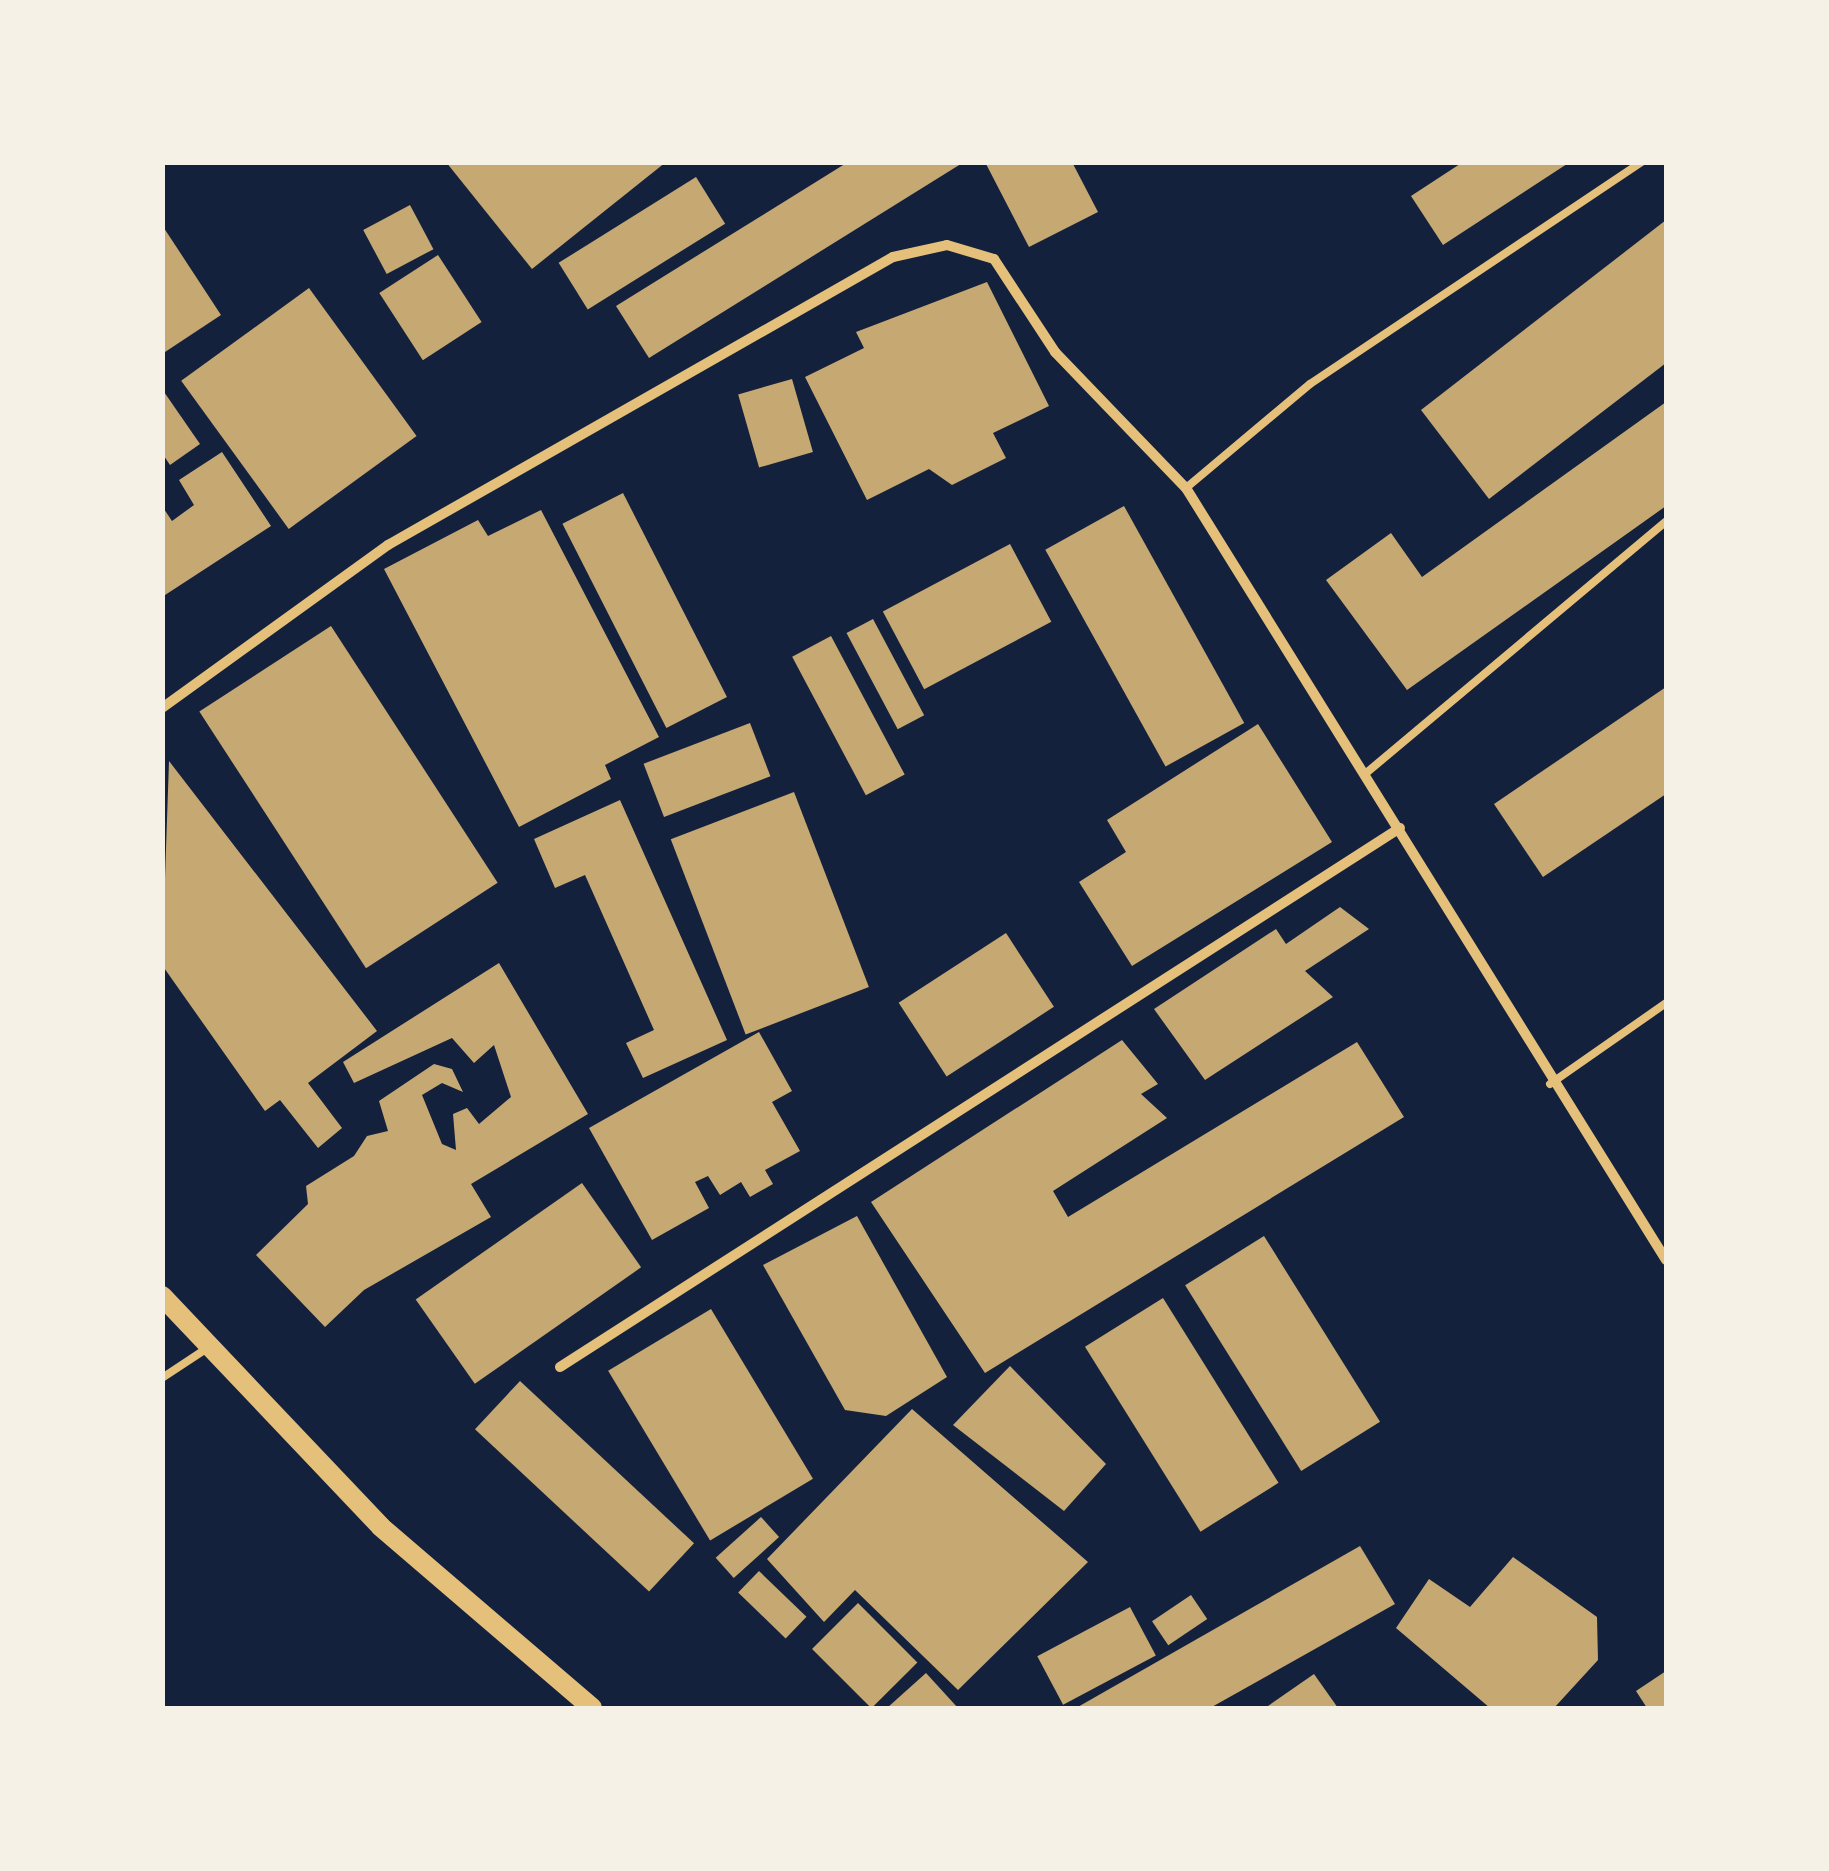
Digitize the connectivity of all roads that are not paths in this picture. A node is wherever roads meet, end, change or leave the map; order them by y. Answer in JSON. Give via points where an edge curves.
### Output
{"nodes":[{"id":1,"x":1642,"y":162,"type":"edge"},
{"id":2,"x":1186,"y":488,"type":"junction"},
{"id":3,"x":1666,"y":521,"type":"edge"},
{"id":4,"x":162,"y":708,"type":"edge"},
{"id":5,"x":1364,"y":774,"type":"junction"},
{"id":6,"x":1400,"y":828,"type":"junction"},
{"id":7,"x":1666,"y":1004,"type":"edge"},
{"id":8,"x":1550,"y":1084,"type":"junction"},
{"id":9,"x":1666,"y":1260,"type":"edge"},
{"id":10,"x":162,"y":1296,"type":"edge"},
{"id":11,"x":209,"y":1347,"type":"junction"},
{"id":12,"x":560,"y":1366,"type":"dead end"},
{"id":13,"x":162,"y":1378,"type":"edge"},
{"id":14,"x":592,"y":1708,"type":"edge"}],
"edges":[{"from":1,"to":2,"type":"lane","via":[[1310,384]]},
{"from":2,"to":4,"type":"street","via":[[1055,352],[994,259],[948,245],[894,257],[388,545]]},
{"from":2,"to":5,"type":"street"},
{"from":3,"to":5,"type":"lane"},
{"from":5,"to":6,"type":"street"},
{"from":6,"to":8,"type":"street"},
{"from":6,"to":12,"type":"street"},
{"from":7,"to":8,"type":"lane"},
{"from":8,"to":9,"type":"street"},
{"from":10,"to":11,"type":"main road"},
{"from":11,"to":13,"type":"lane"},
{"from":11,"to":14,"type":"main road","via":[[381,1527]]}]}
